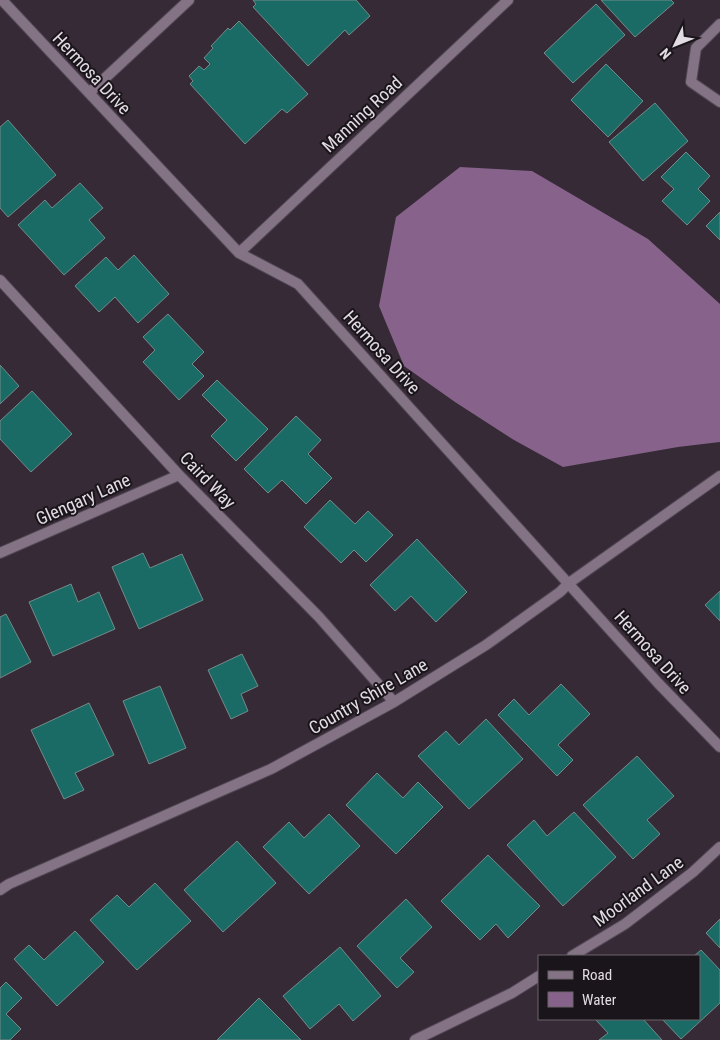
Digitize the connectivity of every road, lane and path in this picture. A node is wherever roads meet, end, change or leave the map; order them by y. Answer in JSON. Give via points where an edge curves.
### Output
{"nodes":[{"id":1,"x":2,"y":0,"type":"edge"},
{"id":2,"x":189,"y":0,"type":"edge"},
{"id":3,"x":508,"y":0,"type":"edge"},
{"id":4,"x":720,"y":24,"type":"edge"},
{"id":5,"x":89,"y":93,"type":"junction"},
{"id":6,"x":720,"y":102,"type":"edge"},
{"id":7,"x":239,"y":252,"type":"junction"},
{"id":8,"x":0,"y":280,"type":"edge"},
{"id":9,"x":179,"y":475,"type":"junction"},
{"id":10,"x":720,"y":476,"type":"edge"},
{"id":11,"x":0,"y":553,"type":"edge"},
{"id":12,"x":569,"y":583,"type":"junction"},
{"id":13,"x":394,"y":702,"type":"junction"},
{"id":14,"x":720,"y":747,"type":"edge"},
{"id":15,"x":720,"y":847,"type":"edge"},
{"id":16,"x":0,"y":890,"type":"edge"},
{"id":17,"x":574,"y":955,"type":"edge"},
{"id":18,"x":538,"y":977,"type":"edge"},
{"id":19,"x":415,"y":1040,"type":"edge"}],
"edges":[{"from":1,"to":5,"type":"street","name":"Hermosa Drive"},
{"from":2,"to":5,"type":"street"},
{"from":3,"to":7,"type":"street","name":"Manning Road"},
{"from":4,"to":6,"type":"street","via":[[696,48],[691,82]]},
{"from":5,"to":7,"type":"street","name":"Hermosa Drive"},
{"from":7,"to":12,"type":"street","name":"Hermosa Drive","via":[[298,284]]},
{"from":8,"to":9,"type":"street","name":"Caird Way"},
{"from":9,"to":11,"type":"street","name":"Glengary Lane"},
{"from":9,"to":13,"type":"street","name":"Caird Way","via":[[319,617]]},
{"from":10,"to":12,"type":"street","name":"Country Shire Lane"},
{"from":12,"to":13,"type":"street","name":"Country Shire Lane","via":[[486,644]]},
{"from":12,"to":14,"type":"street","name":"Hermosa Drive"},
{"from":13,"to":16,"type":"street","name":"Country Shire Lane","via":[[271,769]]},
{"from":15,"to":17,"type":"street","name":"Moorland Lane","via":[[625,924]]},
{"from":18,"to":19,"type":"street","via":[[512,993]]}]}
